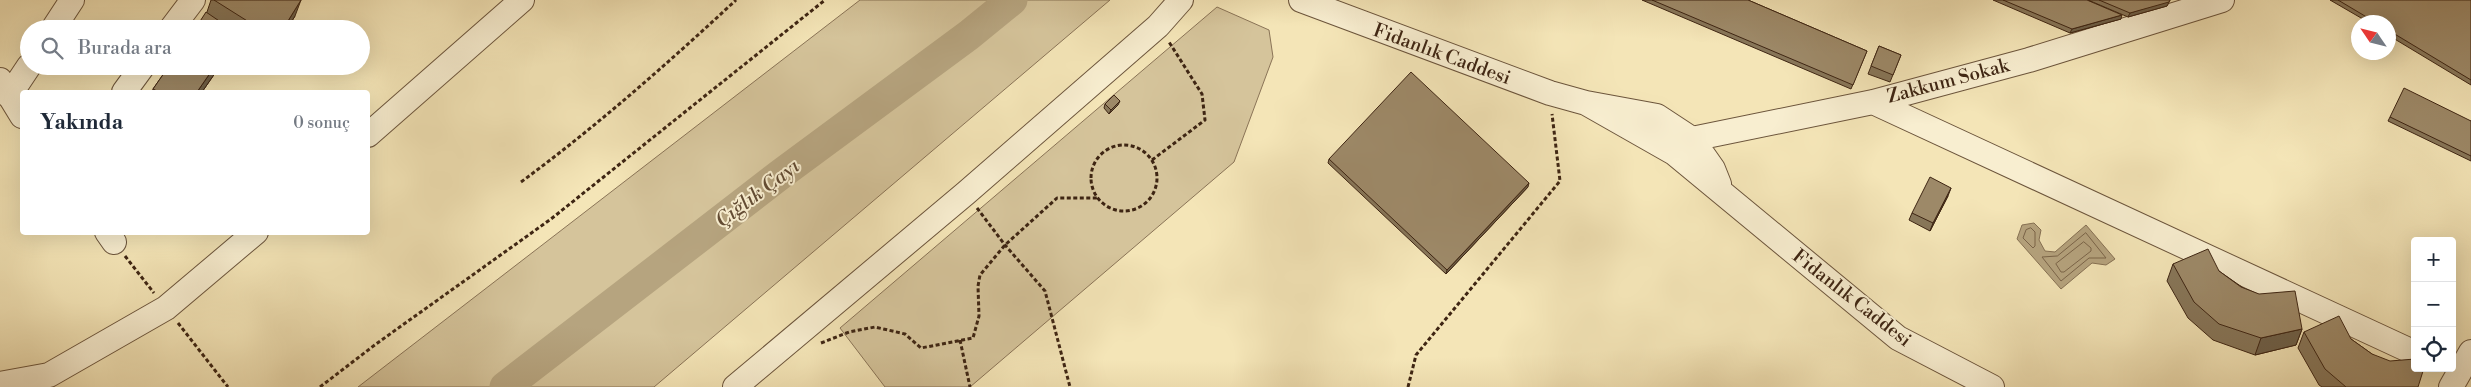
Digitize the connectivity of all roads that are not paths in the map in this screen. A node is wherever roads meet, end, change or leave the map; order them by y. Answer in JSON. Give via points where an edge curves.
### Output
{"nodes":[{"id":1,"x":72,"y":0,"type":"edge"},
{"id":2,"x":193,"y":0,"type":"edge"},
{"id":3,"x":1181,"y":0,"type":"edge"},
{"id":4,"x":1301,"y":0,"type":"edge"},
{"id":5,"x":2222,"y":0,"type":"edge"},
{"id":6,"x":513,"y":2,"type":"edge"},
{"id":7,"x":59,"y":20,"type":"edge"},
{"id":8,"x":178,"y":20,"type":"edge"},
{"id":9,"x":20,"y":74,"type":"edge"},
{"id":10,"x":136,"y":75,"type":"edge"},
{"id":11,"x":5,"y":88,"type":"edge"},
{"id":12,"x":125,"y":90,"type":"edge"},
{"id":13,"x":1872,"y":102,"type":"junction"},
{"id":14,"x":20,"y":113,"type":"edge"},
{"id":15,"x":370,"y":133,"type":"edge"},
{"id":16,"x":1683,"y":146,"type":"junction"},
{"id":17,"x":252,"y":235,"type":"edge"},
{"id":18,"x":2411,"y":350,"type":"edge"},
{"id":19,"x":2471,"y":352,"type":"edge"},
{"id":20,"x":2457,"y":377,"type":"edge"},
{"id":21,"x":0,"y":384,"type":"edge"},
{"id":22,"x":735,"y":387,"type":"edge"},
{"id":23,"x":1992,"y":387,"type":"edge"}],
"edges":[{"from":1,"to":7,"type":"street"},
{"from":2,"to":8,"type":"street"},
{"from":3,"to":22,"type":"street","via":[[1158,26],[966,193]]},
{"from":4,"to":16,"type":"street","name":"Fidanlık Caddesi","via":[[1550,93],[1586,104],[1657,116]]},
{"from":5,"to":13,"type":"street","name":"Zakkum Sokak","via":[[2029,60]]},
{"from":6,"to":15,"type":"street"},
{"from":9,"to":11,"type":"street"},
{"from":10,"to":12,"type":"street"},
{"from":11,"to":14,"type":"street"},
{"from":13,"to":16,"type":"street","name":"Zakkum Sokak"},
{"from":13,"to":18,"type":"street"},
{"from":16,"to":23,"type":"street","name":"Fidanlık Caddesi","via":[[1713,170],[1723,194],[1898,338]]},
{"from":17,"to":21,"type":"street","via":[[166,308],[49,375]]},
{"from":19,"to":20,"type":"street"}]}
